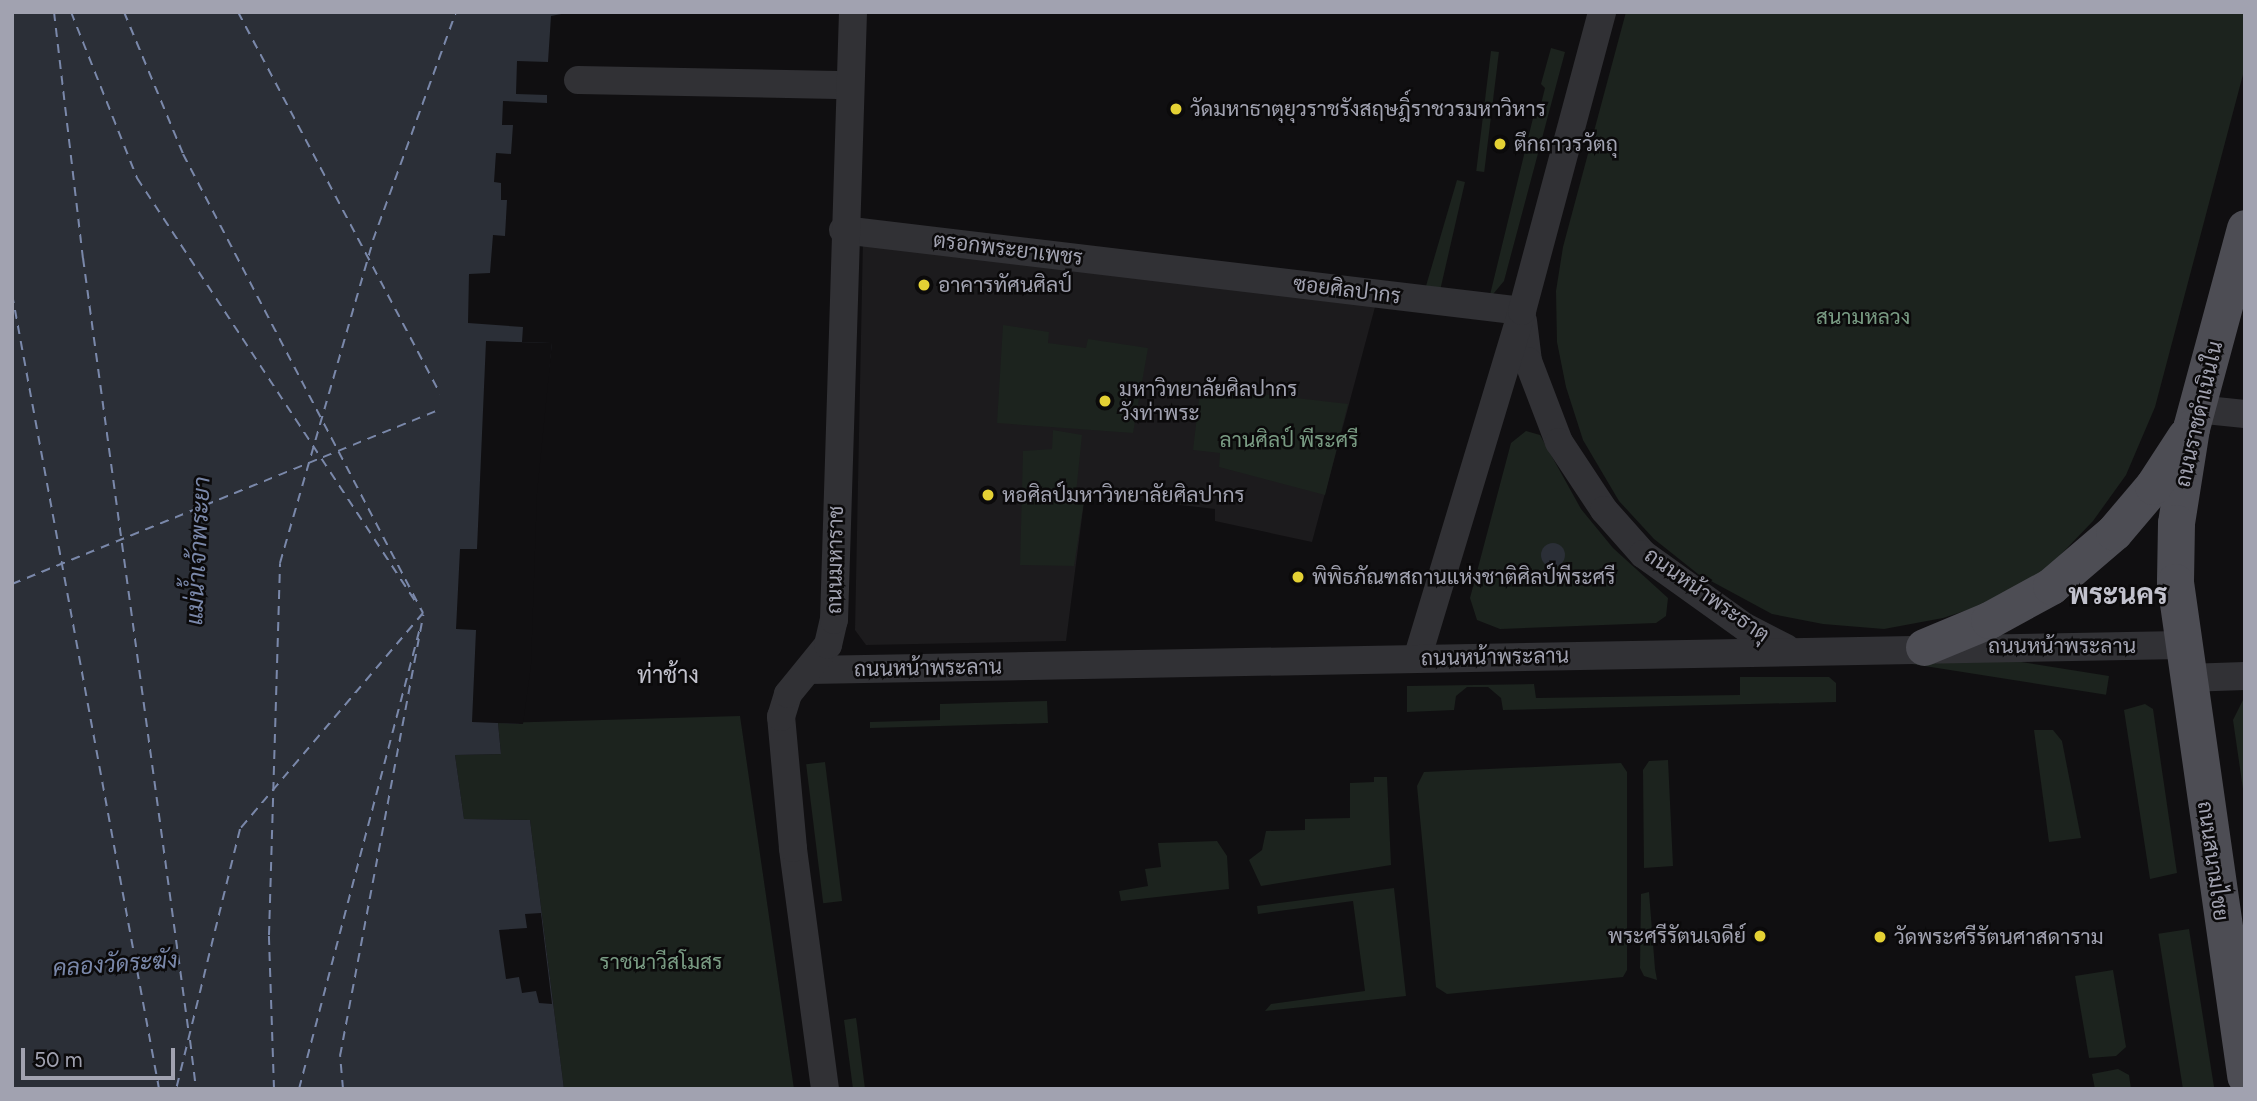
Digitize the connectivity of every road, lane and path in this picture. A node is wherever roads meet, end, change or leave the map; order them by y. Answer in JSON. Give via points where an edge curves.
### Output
{"nodes":[{"id":1,"x":853,"y":12,"type":"edge"},
{"id":2,"x":1602,"y":12,"type":"edge"},
{"id":3,"x":578,"y":80,"type":"dead end"},
{"id":4,"x":850,"y":85,"type":"junction"},
{"id":5,"x":2245,"y":228,"type":"edge"},
{"id":6,"x":843,"y":230,"type":"junction"},
{"id":7,"x":1172,"y":269,"type":"joint"},
{"id":8,"x":1522,"y":311,"type":"junction"},
{"id":9,"x":2245,"y":414,"type":"edge"},
{"id":10,"x":2193,"y":418,"type":"junction"},
{"id":11,"x":1924,"y":647,"type":"junction"},
{"id":12,"x":1790,"y":650,"type":"junction"},
{"id":13,"x":1417,"y":659,"type":"junction"},
{"id":14,"x":2183,"y":661,"type":"junction"},
{"id":15,"x":808,"y":670,"type":"junction"},
{"id":16,"x":2245,"y":676,"type":"edge"},
{"id":17,"x":2245,"y":1076,"type":"edge"},
{"id":18,"x":825,"y":1089,"type":"edge"}],
"edges":[{"from":1,"to":4,"type":"street","name":"ถนนมหาราช"},
{"from":2,"to":8,"type":"street","name":"ถนนหน้าพระธาตุ"},
{"from":3,"to":4,"type":"street"},
{"from":4,"to":6,"type":"street","name":"ถนนมหาราช"},
{"from":5,"to":10,"type":"main road","name":"ถนนราชดำเนินใน"},
{"from":6,"to":7,"type":"street","name":"ตรอกพระยาเพชร"},
{"from":6,"to":15,"type":"street","name":"ถนนมหาราช","via":[[834,620],[828,645]]},
{"from":7,"to":8,"type":"street","name":"ซอยศิลปากร"},
{"from":8,"to":12,"type":"street","name":"ถนนหน้าพระธาตุ","via":[[1528,361],[1559,442],[1604,510],[1643,554],[1745,627]]},
{"from":8,"to":13,"type":"street","name":"ถนนหน้าพระธาตุ"},
{"from":9,"to":10,"type":"street"},
{"from":10,"to":11,"type":"main road","via":[[2152,486],[2114,532],[2051,586],[1989,620]]},
{"from":10,"to":14,"type":"main road","name":"ถนนราชดำเนินใน","via":[[2176,523],[2175,582]]},
{"from":11,"to":12,"type":"street","name":"ถนนหน้าพระลาน"},
{"from":11,"to":14,"type":"street","name":"ถนนหน้าพระลาน"},
{"from":12,"to":13,"type":"street","name":"ถนนหน้าพระลาน"},
{"from":13,"to":15,"type":"street","name":"ถนนหน้าพระลาน"},
{"from":14,"to":16,"type":"street","name":"ถนนหน้าพระลาน"},
{"from":14,"to":17,"type":"main road","name":"ถนนสนามไชย"},
{"from":15,"to":18,"type":"street","name":"ถนนมหาราช","via":[[788,694],[781,717]]}]}
